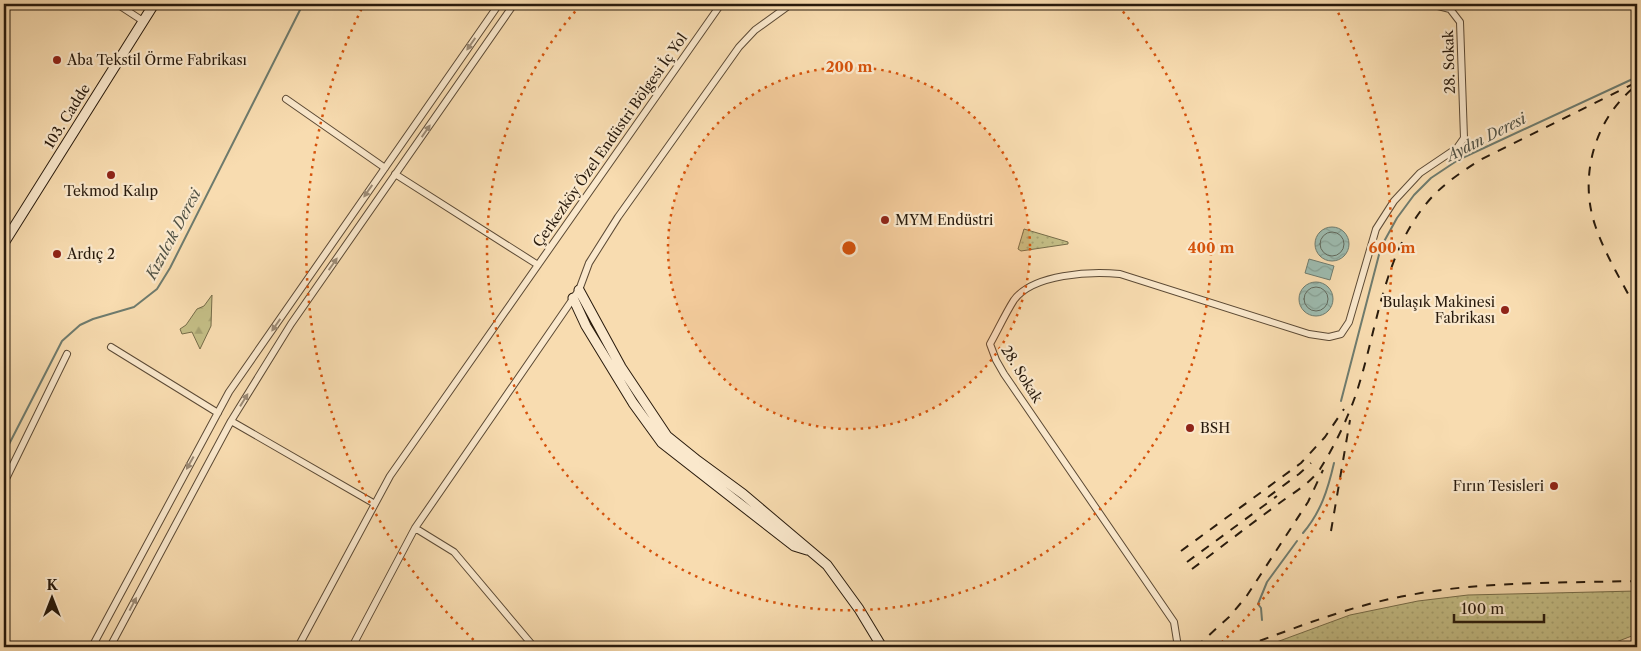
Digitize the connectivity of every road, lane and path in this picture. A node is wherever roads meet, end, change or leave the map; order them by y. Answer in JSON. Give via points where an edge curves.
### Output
{"nodes":[{"id":1,"x":117,"y":4,"type":"edge"},
{"id":2,"x":154,"y":4,"type":"edge"},
{"id":3,"x":499,"y":4,"type":"edge"},
{"id":4,"x":514,"y":4,"type":"edge"},
{"id":5,"x":721,"y":4,"type":"edge"},
{"id":6,"x":791,"y":4,"type":"edge"},
{"id":7,"x":1430,"y":4,"type":"edge"},
{"id":8,"x":143,"y":21,"type":"junction"},
{"id":9,"x":286,"y":99,"type":"dead end"},
{"id":10,"x":385,"y":168,"type":"junction"},
{"id":11,"x":396,"y":174,"type":"junction"},
{"id":12,"x":4,"y":242,"type":"edge"},
{"id":13,"x":538,"y":265,"type":"junction"},
{"id":14,"x":576,"y":294,"type":"junction"},
{"id":15,"x":111,"y":347,"type":"dead end"},
{"id":16,"x":67,"y":354,"type":"dead end"},
{"id":17,"x":218,"y":412,"type":"junction"},
{"id":18,"x":231,"y":421,"type":"junction"},
{"id":19,"x":4,"y":483,"type":"edge"},
{"id":20,"x":374,"y":504,"type":"junction"},
{"id":21,"x":415,"y":528,"type":"junction"},
{"id":22,"x":92,"y":647,"type":"edge"},
{"id":23,"x":110,"y":647,"type":"edge"},
{"id":24,"x":298,"y":647,"type":"edge"},
{"id":25,"x":352,"y":647,"type":"edge"},
{"id":26,"x":534,"y":647,"type":"edge"},
{"id":27,"x":882,"y":647,"type":"edge"},
{"id":28,"x":1178,"y":647,"type":"edge"}],
"edges":[{"from":1,"to":8,"type":"street"},
{"from":2,"to":8,"type":"street","name":"103. Cadde"},
{"from":3,"to":10,"type":"street","one_way":true},
{"from":11,"to":4,"type":"street","one_way":true},
{"from":5,"to":13,"type":"street","name":"Çerkezköy Özel Endüstri Bölgesi İç Yol"},
{"from":6,"to":14,"type":"street","via":[[738,47],[618,217],[589,263]]},
{"from":7,"to":28,"type":"street","name":"28. Sokak","via":[[1450,10],[1460,22],[1464,138],[1457,148],[1420,173],[1394,201],[1376,229],[1348,322],[1341,334],[1329,337],[1310,334],[1120,274],[1104,272],[1070,275],[1025,291],[1015,299],[990,344],[1004,374],[1174,622]]},
{"from":8,"to":12,"type":"street","name":"103. Cadde"},
{"from":9,"to":10,"type":"street"},
{"from":10,"to":17,"type":"street","one_way":true},
{"from":11,"to":13,"type":"street","name":"Çerkezköy Özel Endüstri Bölgesi İç Yol"},
{"from":18,"to":11,"type":"street","one_way":true,"via":[[291,324]]},
{"from":13,"to":20,"type":"street","name":"Çerkezköy Özel Endüstri Bölgesi İç Yol","via":[[390,476]]},
{"from":14,"to":21,"type":"street"},
{"from":14,"to":27,"type":"street","via":[[668,436],[827,565]]},
{"from":15,"to":17,"type":"street"},
{"from":16,"to":19,"type":"street"},
{"from":17,"to":22,"type":"street","one_way":true},
{"from":18,"to":20,"type":"street"},
{"from":23,"to":18,"type":"street","one_way":true},
{"from":20,"to":24,"type":"street","name":"Çerkezköy Özel Endüstri Bölgesi İç Yol"},
{"from":21,"to":25,"type":"street"},
{"from":21,"to":26,"type":"street","via":[[454,552]]}]}
